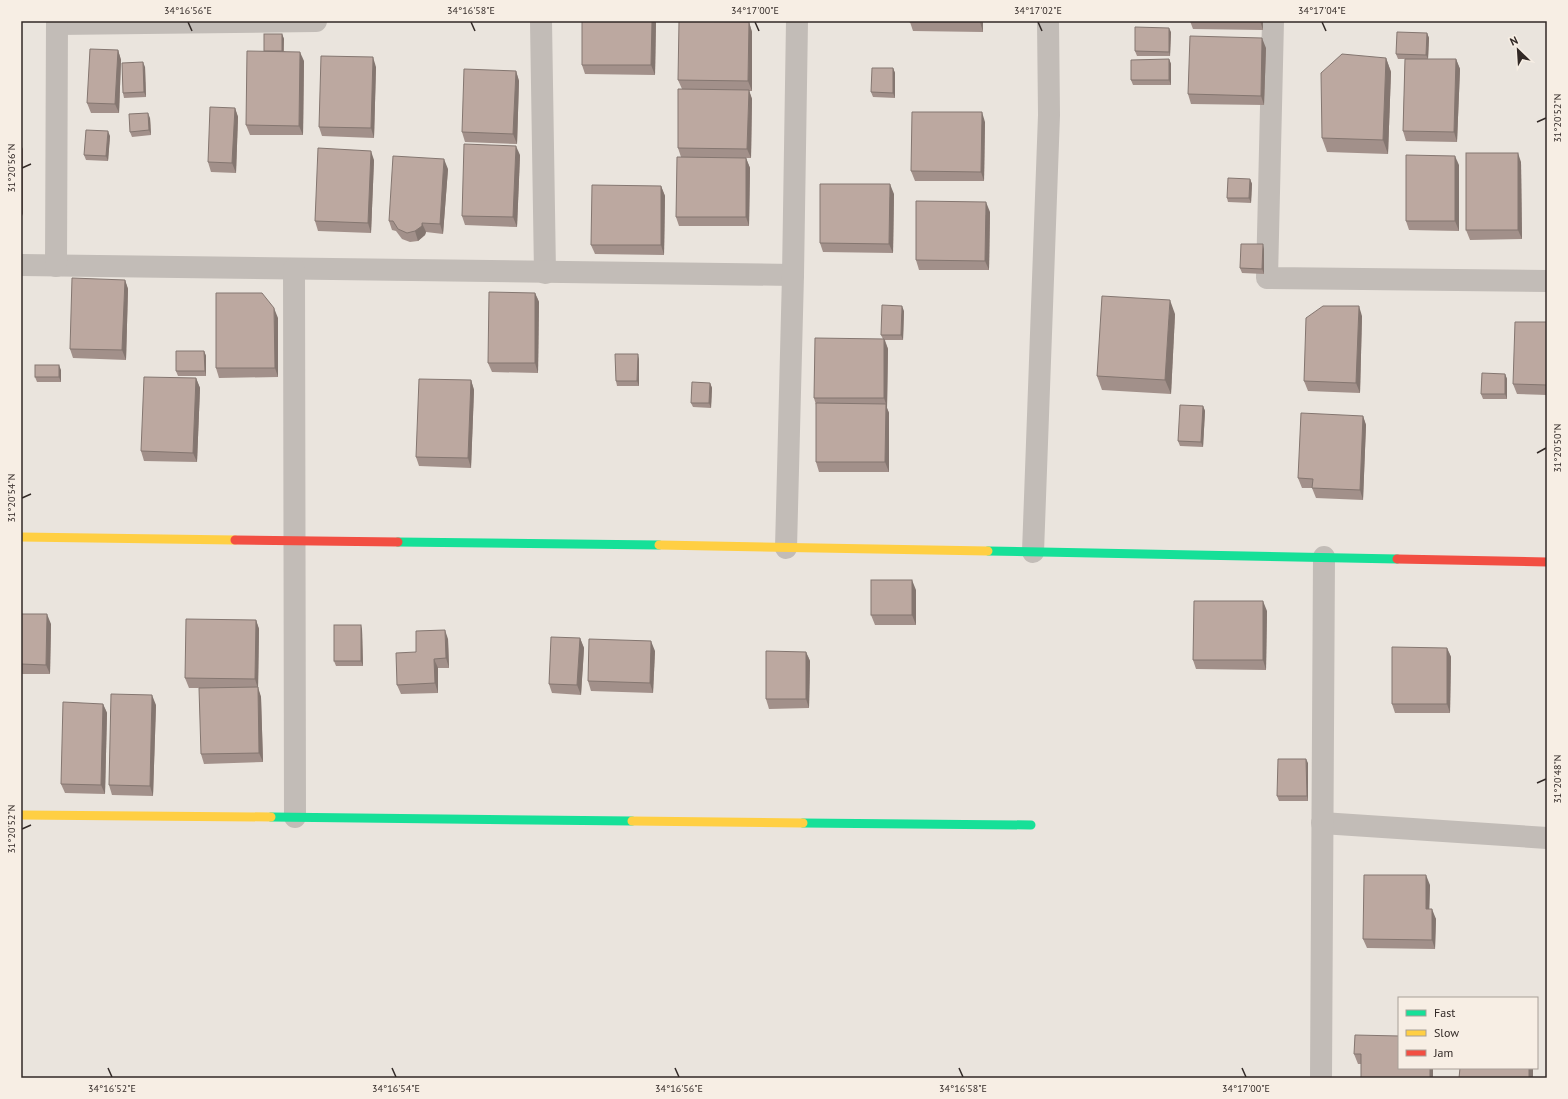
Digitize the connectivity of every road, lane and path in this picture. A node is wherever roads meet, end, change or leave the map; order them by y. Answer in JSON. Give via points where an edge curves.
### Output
{"nodes":[{"id":1,"x":316,"y":21,"type":"edge"},
{"id":2,"x":541,"y":21,"type":"edge"},
{"id":3,"x":797,"y":21,"type":"edge"},
{"id":4,"x":1048,"y":21,"type":"edge"},
{"id":5,"x":1273,"y":21,"type":"edge"},
{"id":6,"x":57,"y":23,"type":"edge"},
{"id":7,"x":21,"y":265,"type":"edge"},
{"id":8,"x":56,"y":266,"type":"junction"},
{"id":9,"x":294,"y":268,"type":"junction"},
{"id":10,"x":545,"y":273,"type":"junction"},
{"id":11,"x":793,"y":275,"type":"junction"},
{"id":12,"x":1547,"y":281,"type":"edge"},
{"id":13,"x":21,"y":537,"type":"edge"},
{"id":14,"x":294,"y":540,"type":"junction"},
{"id":15,"x":786,"y":548,"type":"junction"},
{"id":16,"x":1033,"y":552,"type":"junction"},
{"id":17,"x":1324,"y":557,"type":"junction"},
{"id":18,"x":1547,"y":562,"type":"edge"},
{"id":19,"x":21,"y":815,"type":"edge"},
{"id":20,"x":295,"y":817,"type":"junction"},
{"id":21,"x":1322,"y":823,"type":"junction"},
{"id":22,"x":1032,"y":825,"type":"dead end"},
{"id":23,"x":1547,"y":838,"type":"edge"},
{"id":24,"x":1321,"y":1078,"type":"edge"}],
"edges":[{"from":1,"to":6,"type":"street"},
{"from":2,"to":10,"type":"street"},
{"from":3,"to":11,"type":"street"},
{"from":4,"to":16,"type":"street","via":[[1049,115]]},
{"from":5,"to":12,"type":"street","via":[[1267,278]]},
{"from":6,"to":8,"type":"street"},
{"from":7,"to":8,"type":"street"},
{"from":8,"to":9,"type":"street"},
{"from":9,"to":10,"type":"street"},
{"from":9,"to":14,"type":"street"},
{"from":10,"to":11,"type":"street"},
{"from":11,"to":15,"type":"street"},
{"from":13,"to":14,"type":"street"},
{"from":14,"to":15,"type":"street"},
{"from":14,"to":20,"type":"street"},
{"from":15,"to":16,"type":"street"},
{"from":16,"to":17,"type":"street"},
{"from":17,"to":18,"type":"street"},
{"from":17,"to":21,"type":"street"},
{"from":19,"to":20,"type":"street"},
{"from":20,"to":22,"type":"street"},
{"from":21,"to":23,"type":"street"},
{"from":21,"to":24,"type":"street"}]}
